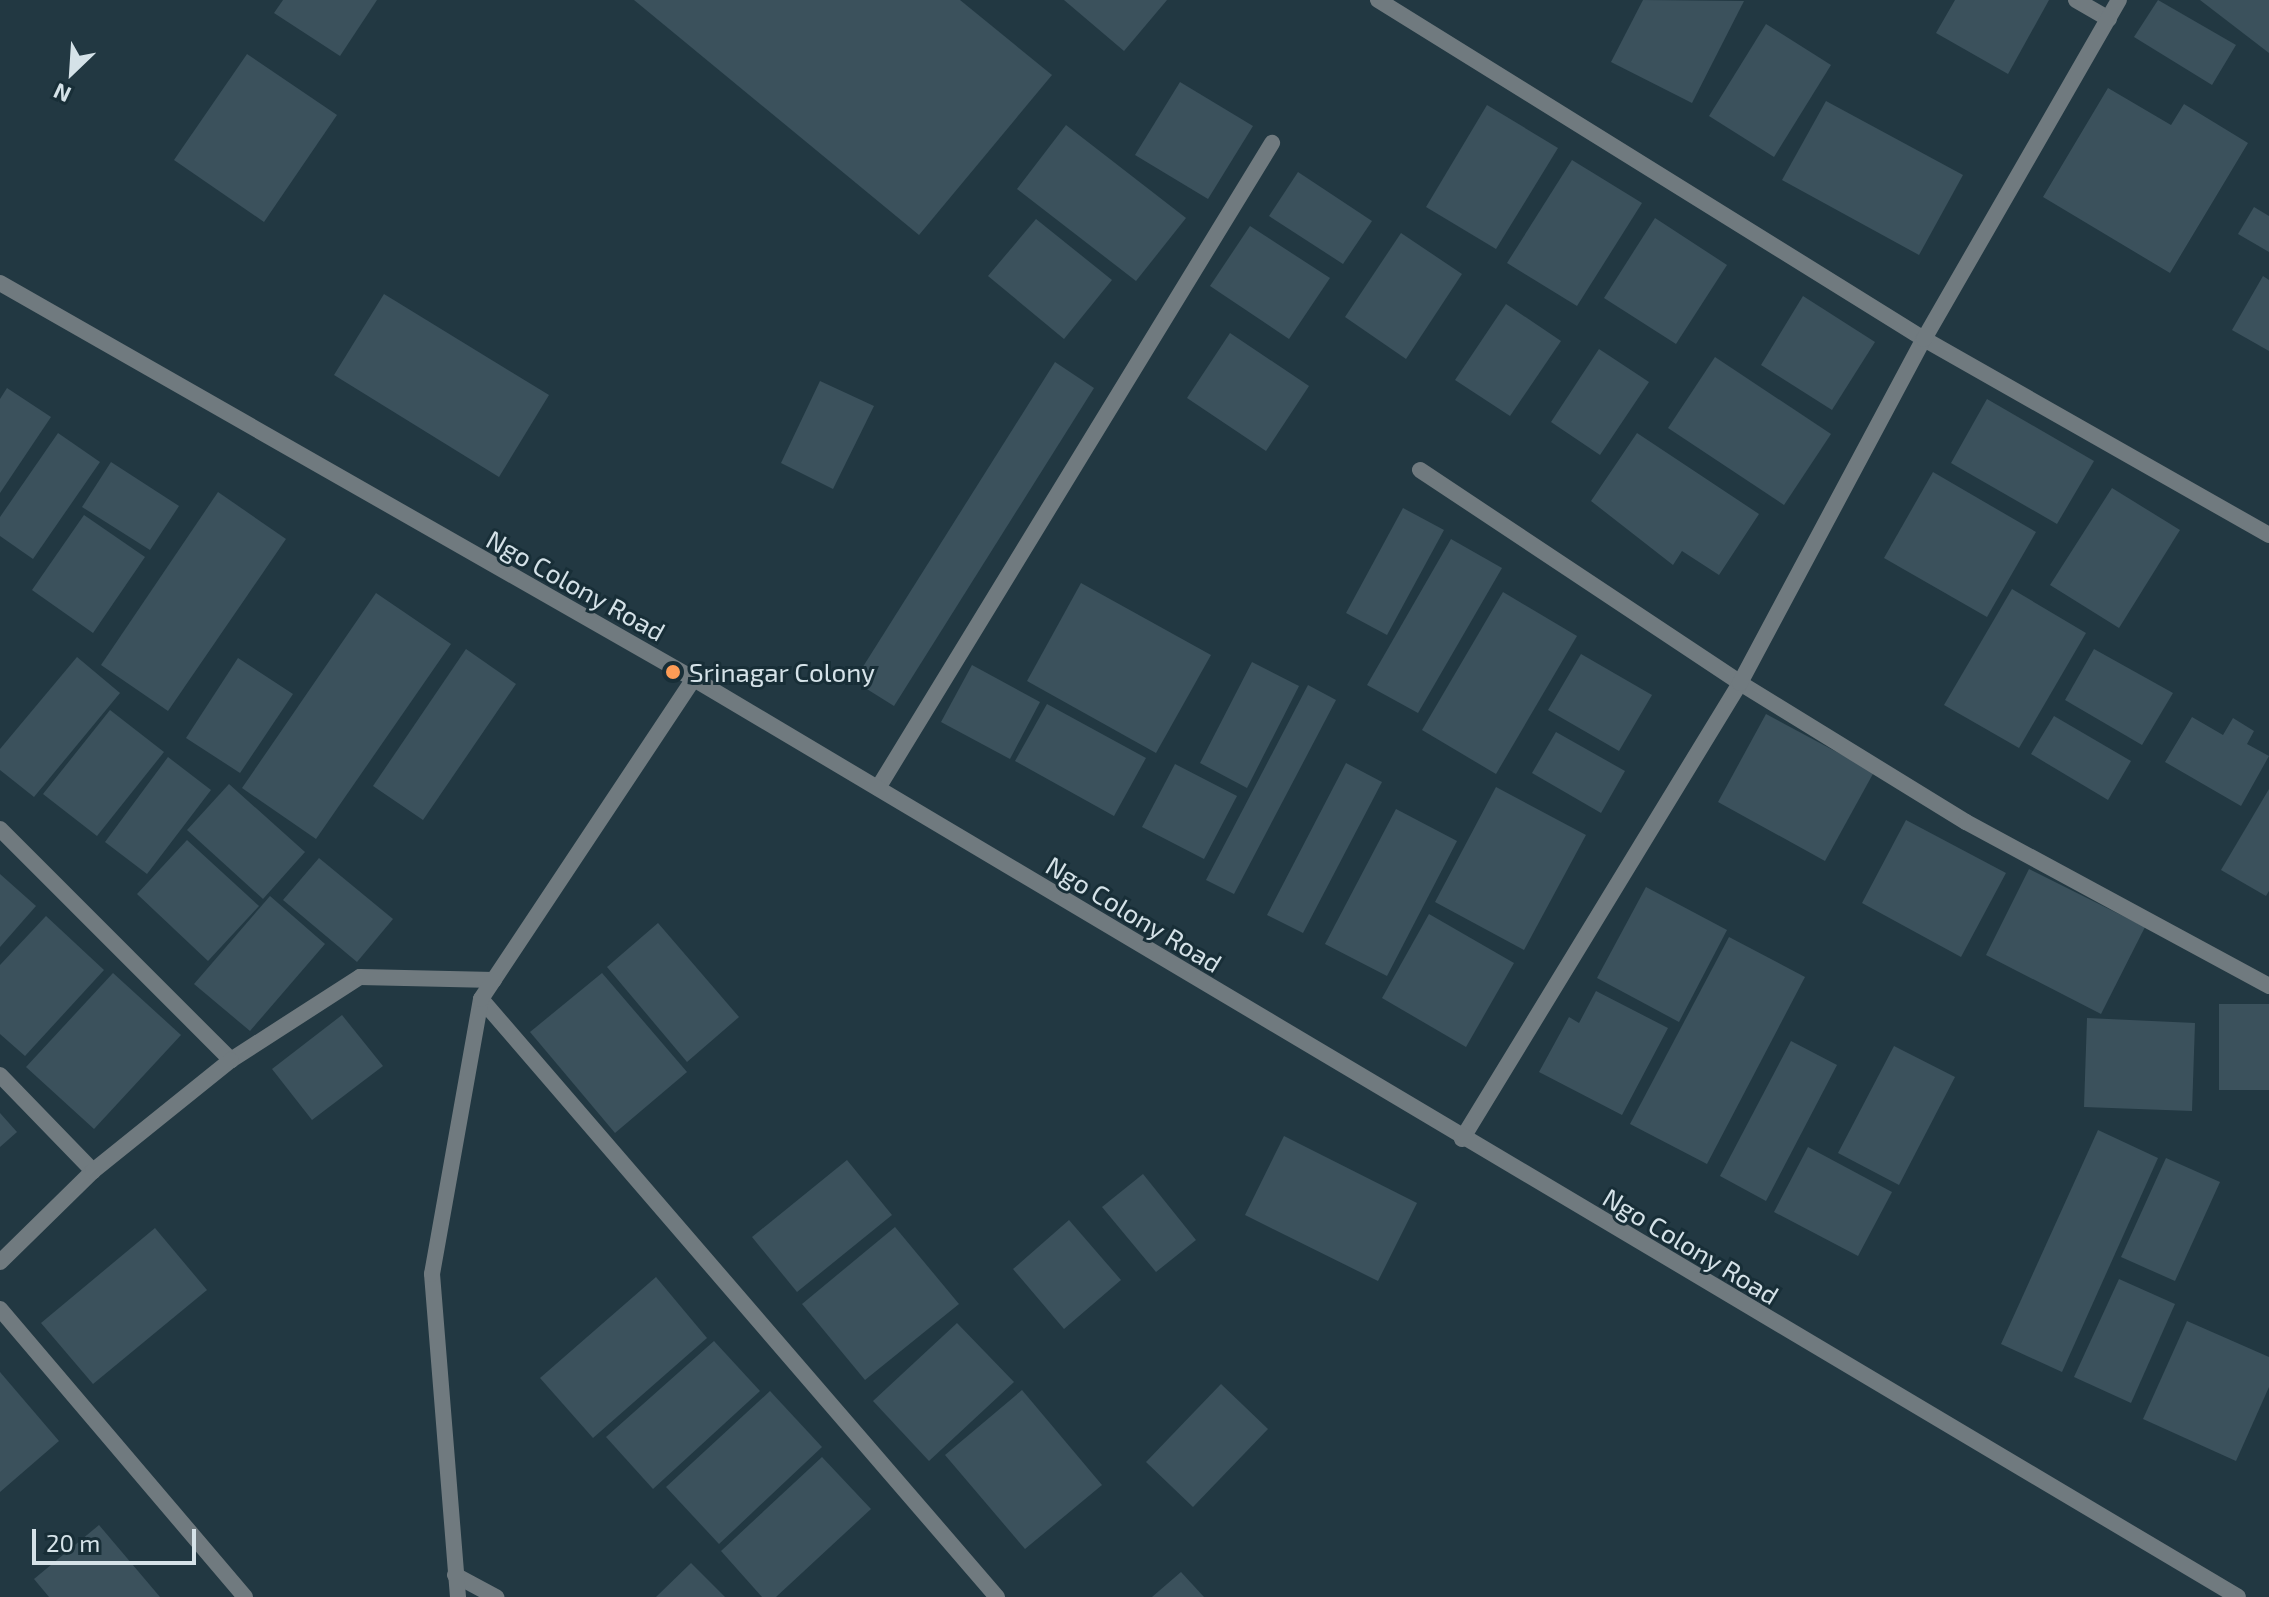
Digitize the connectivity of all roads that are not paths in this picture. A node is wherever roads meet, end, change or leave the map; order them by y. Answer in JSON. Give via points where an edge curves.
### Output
{"nodes":[{"id":1,"x":1378,"y":0,"type":"edge"},
{"id":2,"x":2076,"y":0,"type":"edge"},
{"id":3,"x":2119,"y":0,"type":"edge"},
{"id":4,"x":2109,"y":19,"type":"junction"},
{"id":5,"x":1272,"y":143,"type":"dead end"},
{"id":6,"x":0,"y":283,"type":"edge"},
{"id":7,"x":1924,"y":339,"type":"junction"},
{"id":8,"x":1420,"y":470,"type":"dead end"},
{"id":9,"x":2266,"y":527,"type":"edge"},
{"id":10,"x":694,"y":679,"type":"junction"},
{"id":11,"x":1740,"y":683,"type":"junction"},
{"id":12,"x":878,"y":788,"type":"junction"},
{"id":13,"x":0,"y":829,"type":"edge"},
{"id":14,"x":494,"y":980,"type":"junction"},
{"id":15,"x":2269,"y":986,"type":"edge"},
{"id":16,"x":481,"y":999,"type":"junction"},
{"id":17,"x":231,"y":1060,"type":"junction"},
{"id":18,"x":0,"y":1075,"type":"edge"},
{"id":19,"x":1462,"y":1139,"type":"junction"},
{"id":20,"x":93,"y":1171,"type":"junction"},
{"id":21,"x":0,"y":1262,"type":"edge"},
{"id":22,"x":0,"y":1309,"type":"edge"},
{"id":23,"x":455,"y":1575,"type":"junction"},
{"id":24,"x":245,"y":1597,"type":"edge"},
{"id":25,"x":458,"y":1597,"type":"edge"},
{"id":26,"x":496,"y":1597,"type":"edge"},
{"id":27,"x":997,"y":1597,"type":"edge"},
{"id":28,"x":2238,"y":1597,"type":"edge"}],
"edges":[{"from":1,"to":7,"type":"street"},
{"from":2,"to":4,"type":"street"},
{"from":3,"to":4,"type":"street"},
{"from":4,"to":7,"type":"street"},
{"from":5,"to":12,"type":"street"},
{"from":6,"to":10,"type":"street","name":"Ngo Colony Road"},
{"from":7,"to":9,"type":"street"},
{"from":7,"to":11,"type":"street"},
{"from":8,"to":11,"type":"street"},
{"from":10,"to":12,"type":"street","name":"Ngo Colony Road"},
{"from":10,"to":14,"type":"street"},
{"from":11,"to":15,"type":"street","via":[[1966,822]]},
{"from":11,"to":19,"type":"street"},
{"from":12,"to":19,"type":"street","name":"Ngo Colony Road"},
{"from":13,"to":17,"type":"street"},
{"from":14,"to":16,"type":"street"},
{"from":14,"to":17,"type":"street","via":[[360,977]]},
{"from":16,"to":23,"type":"street","via":[[432,1274]]},
{"from":16,"to":27,"type":"street"},
{"from":17,"to":20,"type":"street"},
{"from":18,"to":20,"type":"street"},
{"from":19,"to":28,"type":"street","name":"Ngo Colony Road"},
{"from":20,"to":21,"type":"street"},
{"from":22,"to":24,"type":"street"},
{"from":23,"to":25,"type":"street"},
{"from":23,"to":26,"type":"street"}]}
